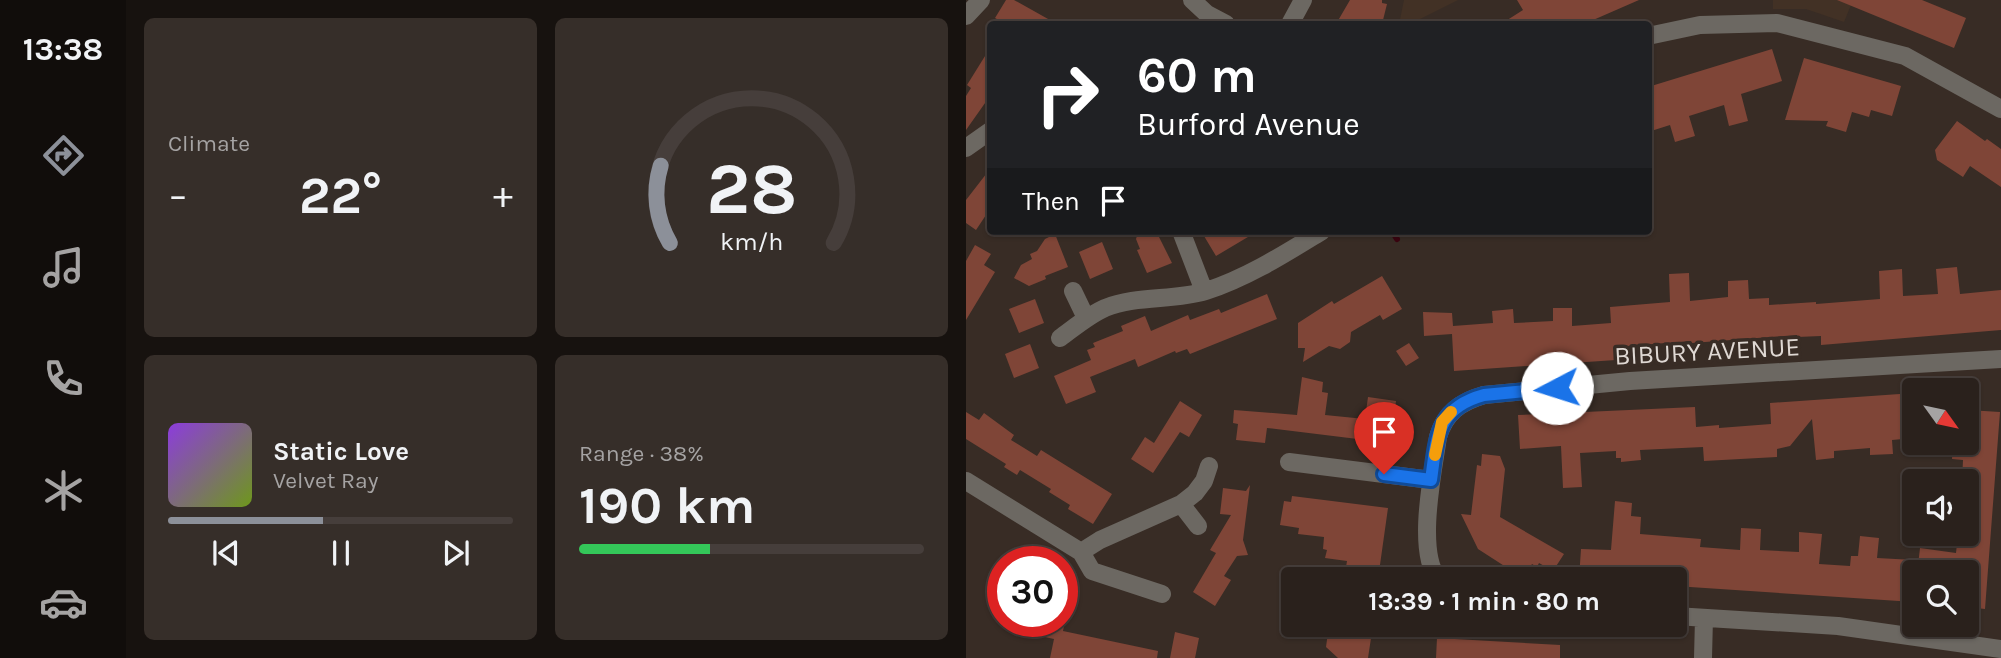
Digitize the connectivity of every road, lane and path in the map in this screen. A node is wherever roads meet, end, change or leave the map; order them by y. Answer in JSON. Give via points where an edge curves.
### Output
{"nodes":[{"id":1,"x":981,"y":0,"type":"edge"},
{"id":2,"x":1192,"y":0,"type":"edge"},
{"id":3,"x":1303,"y":0,"type":"edge"},
{"id":4,"x":966,"y":16,"type":"edge"},
{"id":5,"x":1220,"y":21,"type":"edge"},
{"id":6,"x":1292,"y":21,"type":"edge"},
{"id":7,"x":1652,"y":35,"type":"edge"},
{"id":8,"x":2001,"y":109,"type":"edge"},
{"id":9,"x":987,"y":133,"type":"edge"},
{"id":10,"x":966,"y":148,"type":"edge"},
{"id":11,"x":1183,"y":235,"type":"edge"},
{"id":12,"x":1315,"y":235,"type":"edge"},
{"id":13,"x":1073,"y":291,"type":"dead end"},
{"id":14,"x":1204,"y":291,"type":"junction"},
{"id":15,"x":1086,"y":318,"type":"junction"},
{"id":16,"x":1060,"y":338,"type":"dead end"},
{"id":17,"x":2001,"y":359,"type":"edge"},
{"id":18,"x":1289,"y":461,"type":"dead end"},
{"id":19,"x":1209,"y":467,"type":"dead end"},
{"id":20,"x":1431,"y":480,"type":"junction"},
{"id":21,"x":966,"y":481,"type":"edge"},
{"id":22,"x":1181,"y":504,"type":"junction"},
{"id":23,"x":1198,"y":526,"type":"dead end"},
{"id":24,"x":1081,"y":552,"type":"junction"},
{"id":25,"x":1430,"y":567,"type":"edge"},
{"id":26,"x":1162,"y":594,"type":"dead end"},
{"id":27,"x":1687,"y":617,"type":"edge"},
{"id":28,"x":1704,"y":618,"type":"junction"},
{"id":29,"x":2001,"y":649,"type":"edge"},
{"id":30,"x":1703,"y":658,"type":"edge"}],
"edges":[{"from":1,"to":4,"type":"street"},
{"from":2,"to":5,"type":"street"},
{"from":3,"to":6,"type":"street"},
{"from":7,"to":8,"type":"street","via":[[1700,24],[1777,23],[1905,55]]},
{"from":9,"to":10,"type":"street"},
{"from":11,"to":14,"type":"street"},
{"from":12,"to":14,"type":"street","via":[[1233,281]]},
{"from":13,"to":15,"type":"street"},
{"from":14,"to":15,"type":"street","via":[[1122,303]]},
{"from":15,"to":16,"type":"street"},
{"from":17,"to":20,"type":"street","name":"BIBURY AVENUE","via":[[1630,381],[1484,395],[1461,404],[1442,422]]},
{"from":18,"to":20,"type":"street"},
{"from":19,"to":22,"type":"street","via":[[1195,493]]},
{"from":20,"to":25,"type":"street","name":"BIBURY AVENUE","via":[[1426,539]]},
{"from":21,"to":24,"type":"street"},
{"from":22,"to":23,"type":"street"},
{"from":22,"to":24,"type":"street"},
{"from":24,"to":26,"type":"street","via":[[1092,571]]},
{"from":27,"to":28,"type":"street"},
{"from":28,"to":29,"type":"street","via":[[1838,626]]},
{"from":28,"to":30,"type":"street"}]}
